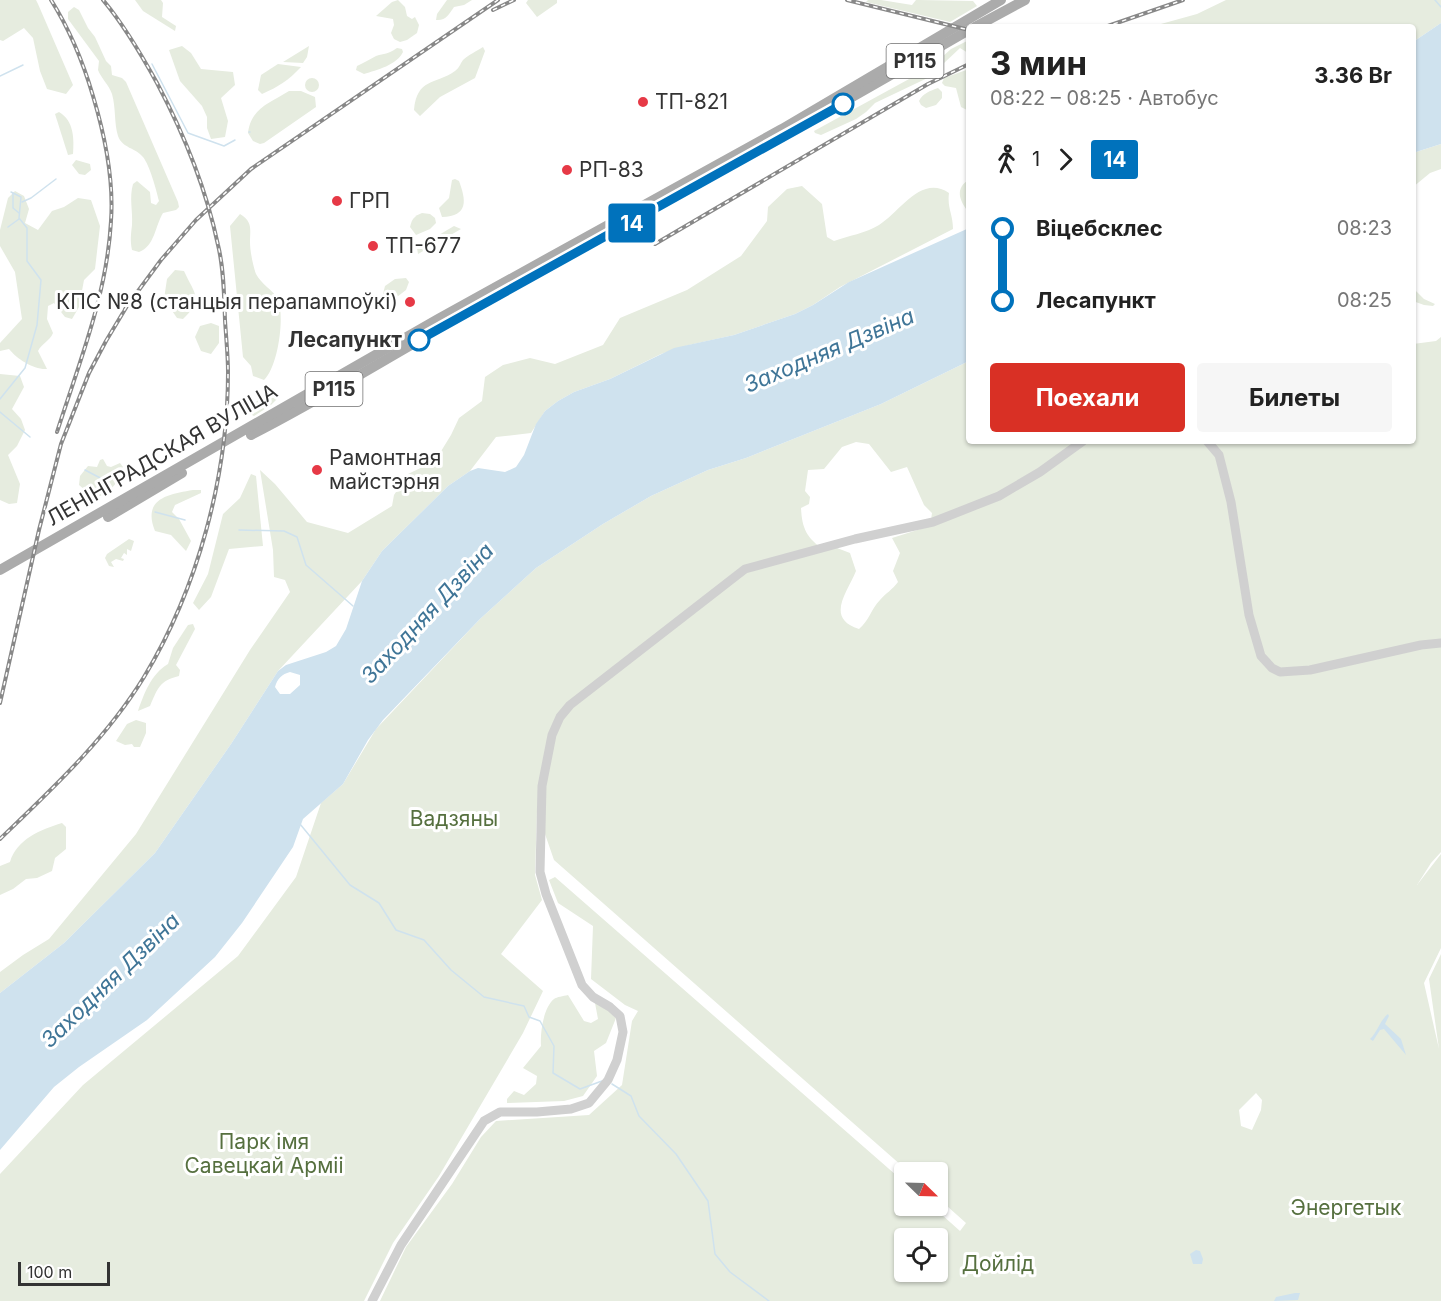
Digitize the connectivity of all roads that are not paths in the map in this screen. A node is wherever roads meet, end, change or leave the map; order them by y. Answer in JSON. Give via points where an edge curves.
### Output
{"nodes":[{"id":1,"x":1001,"y":0,"type":"edge"},
{"id":2,"x":1024,"y":0,"type":"edge"},
{"id":3,"x":980,"y":24,"type":"edge"},
{"id":4,"x":966,"y":32,"type":"edge"},
{"id":5,"x":1079,"y":444,"type":"edge"},
{"id":6,"x":1210,"y":444,"type":"edge"},
{"id":7,"x":0,"y":570,"type":"edge"},
{"id":8,"x":0,"y":577,"type":"edge"},
{"id":9,"x":1441,"y":643,"type":"edge"},
{"id":10,"x":372,"y":1301,"type":"edge"}],
"edges":[{"from":1,"to":7,"type":"main road","name":"ЛЕНІНГРАДСКАЯ ВУЛІЦА","number":"Р115","via":[[782,129],[438,319]]},
{"from":2,"to":3,"type":"main road"},
{"from":4,"to":8,"type":"main road","name":"ЛЕНІНГРАДСКАЯ ВУЛІЦА","number":"Р115"},
{"from":5,"to":10,"type":"street","via":[[999,496],[933,522],[745,569],[570,705],[560,717],[552,735],[542,786],[540,872],[582,985],[620,1016],[623,1032],[617,1060],[608,1080],[589,1103],[571,1109],[500,1112],[484,1120],[400,1245]]},
{"from":6,"to":9,"type":"street","via":[[1219,455],[1231,502],[1249,615],[1261,656],[1272,668],[1280,672],[1310,670]]}]}
